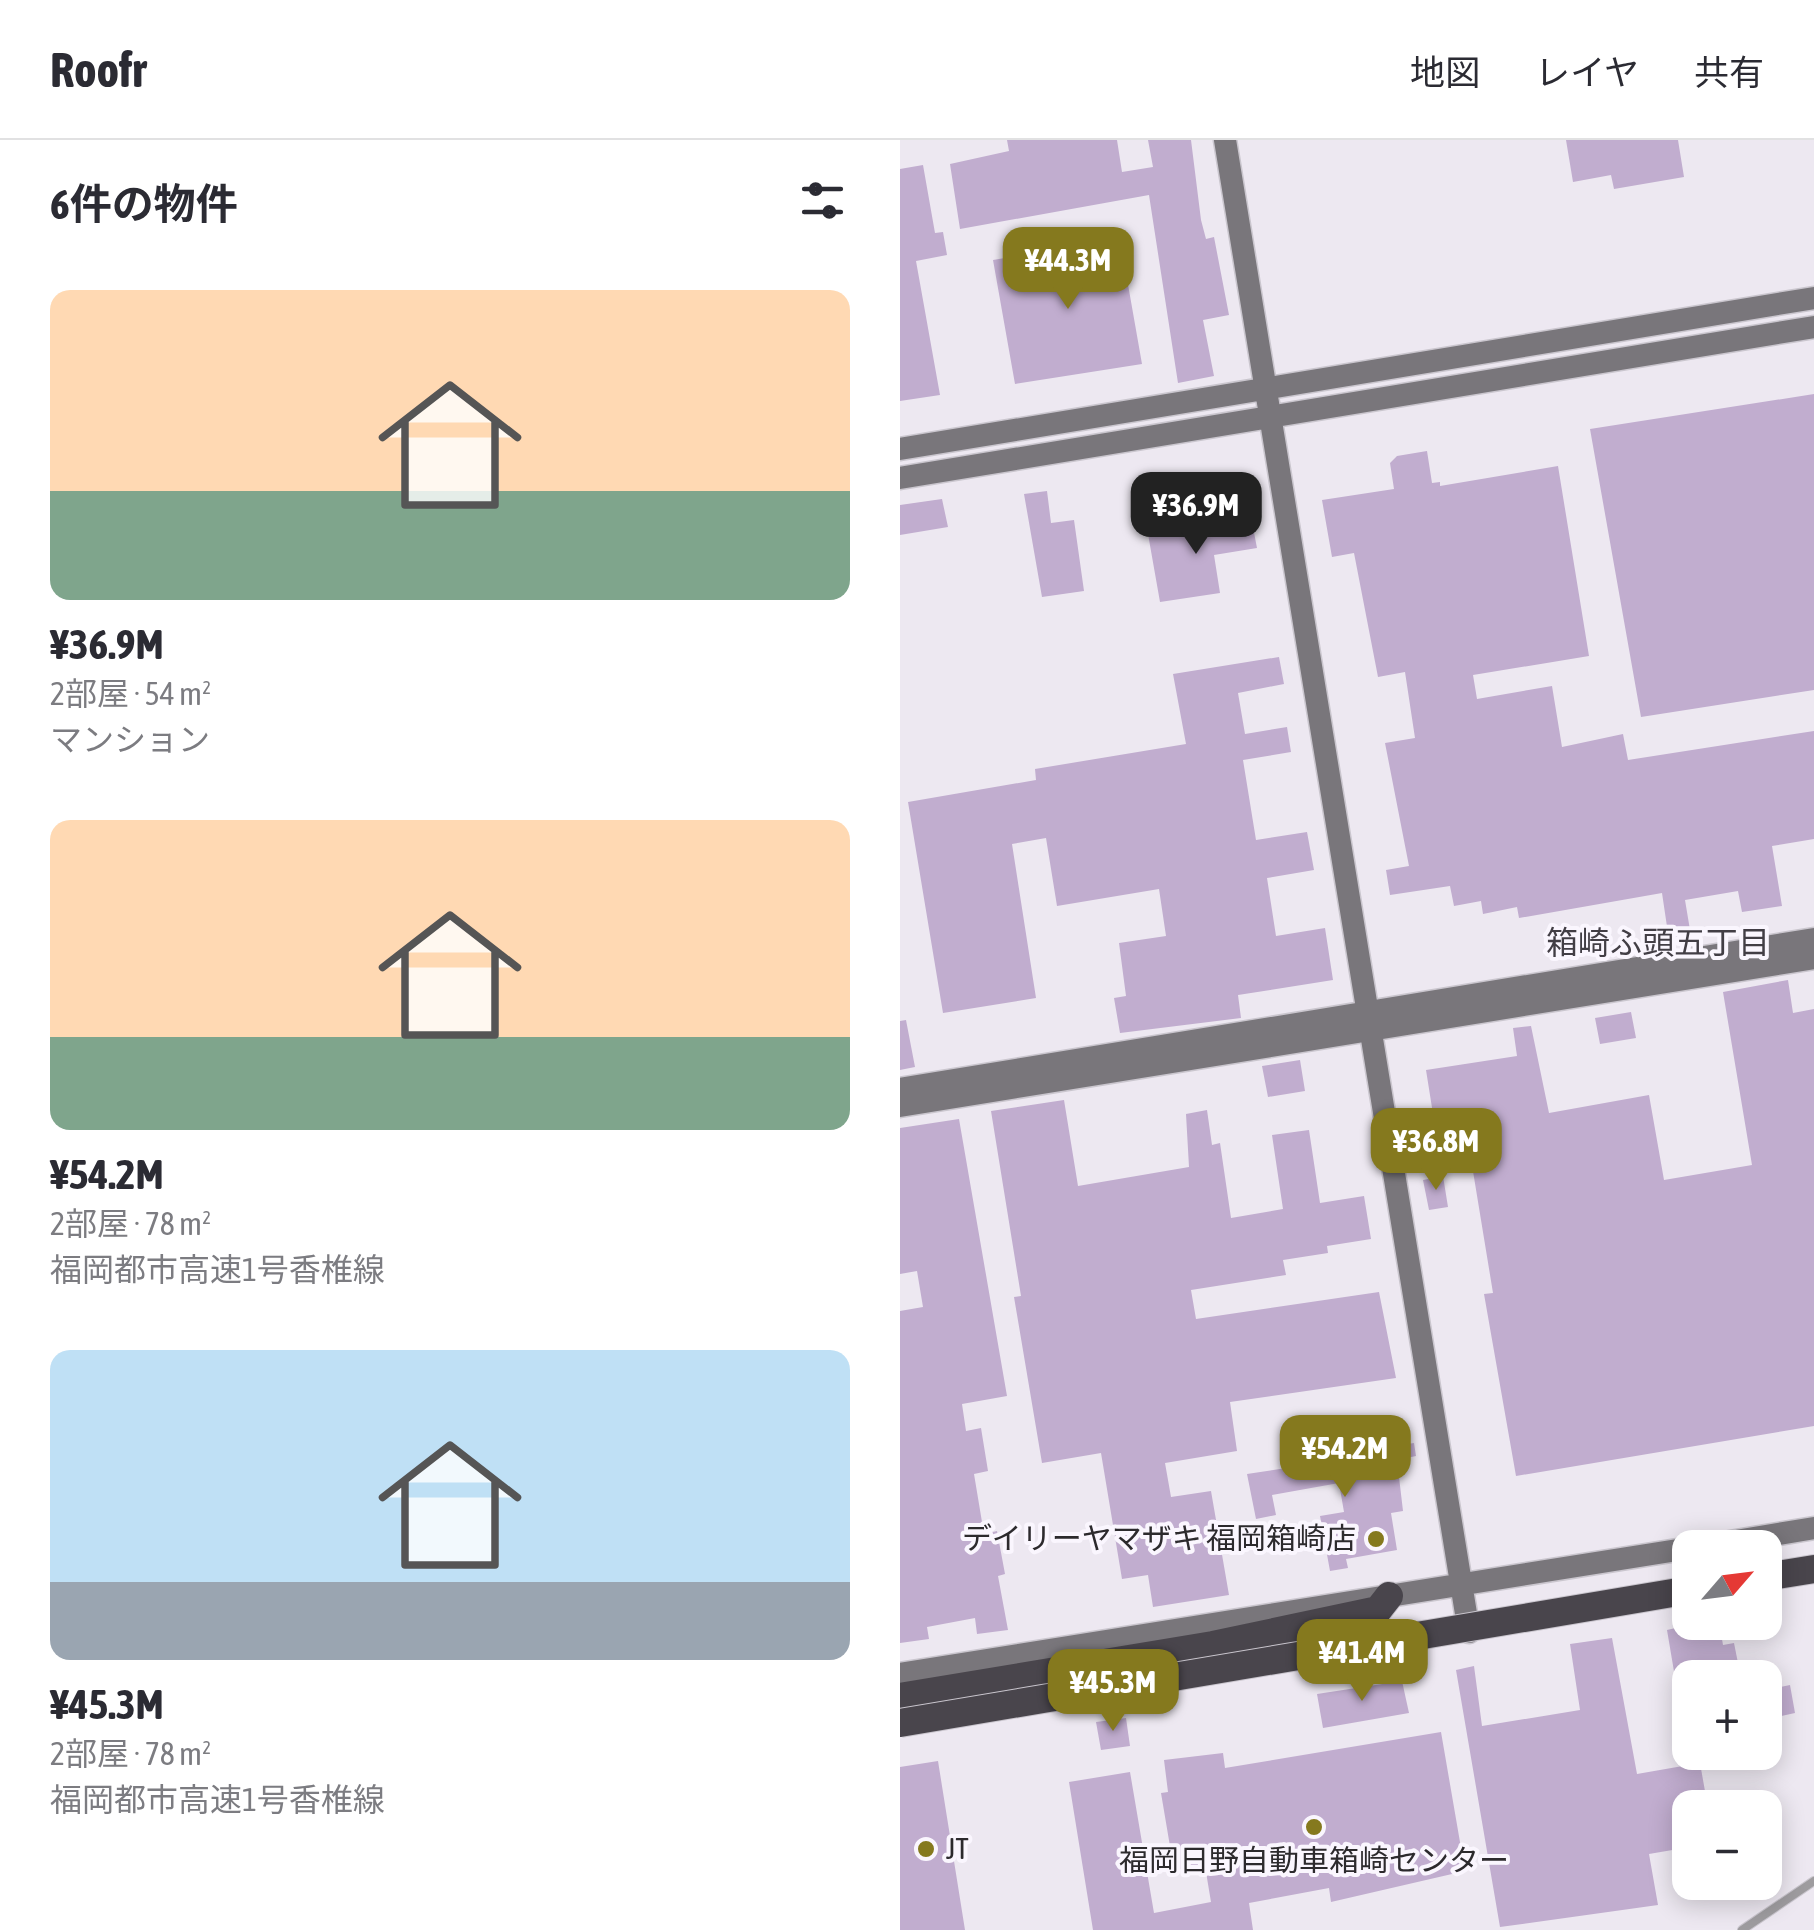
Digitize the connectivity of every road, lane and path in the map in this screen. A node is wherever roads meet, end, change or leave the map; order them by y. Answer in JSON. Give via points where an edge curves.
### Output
{"nodes":[{"id":1,"x":1225,"y":140,"type":"edge"},
{"id":2,"x":1814,"y":298,"type":"edge"},
{"id":3,"x":1814,"y":327,"type":"edge"},
{"id":4,"x":1264,"y":389,"type":"junction"},
{"id":5,"x":1272,"y":416,"type":"junction"},
{"id":6,"x":900,"y":449,"type":"edge"},
{"id":7,"x":900,"y":478,"type":"edge"},
{"id":8,"x":1814,"y":939,"type":"edge"},
{"id":9,"x":1814,"y":958,"type":"edge"},
{"id":10,"x":1370,"y":1021,"type":"junction"},
{"id":11,"x":900,"y":1089,"type":"edge"},
{"id":12,"x":900,"y":1106,"type":"edge"},
{"id":13,"x":1814,"y":1528,"type":"edge"},
{"id":14,"x":1782,"y":1533,"type":"edge"},
{"id":15,"x":1672,"y":1551,"type":"edge"},
{"id":16,"x":1814,"y":1569,"type":"edge"},
{"id":17,"x":1782,"y":1574,"type":"edge"},
{"id":18,"x":1463,"y":1583,"type":"junction"},
{"id":19,"x":1672,"y":1592,"type":"edge"},
{"id":20,"x":1672,"y":1593,"type":"edge"},
{"id":21,"x":1389,"y":1596,"type":"junction"},
{"id":22,"x":1469,"y":1632,"type":"junction"},
{"id":23,"x":900,"y":1674,"type":"edge"},
{"id":24,"x":900,"y":1698,"type":"edge"},
{"id":25,"x":900,"y":1721,"type":"edge"},
{"id":26,"x":1814,"y":1881,"type":"edge"},
{"id":27,"x":1742,"y":1930,"type":"edge"}],
"edges":[{"from":1,"to":4,"type":"street"},
{"from":2,"to":4,"type":"street"},
{"from":3,"to":5,"type":"street"},
{"from":4,"to":5,"type":"street"},
{"from":4,"to":6,"type":"street"},
{"from":5,"to":7,"type":"street"},
{"from":5,"to":10,"type":"street"},
{"from":8,"to":10,"type":"street"},
{"from":9,"to":10,"type":"street"},
{"from":10,"to":11,"type":"street"},
{"from":10,"to":12,"type":"street"},
{"from":10,"to":18,"type":"street"},
{"from":13,"to":14,"type":"street"},
{"from":15,"to":18,"type":"street"},
{"from":16,"to":17,"type":"highway"},
{"from":18,"to":21,"type":"street"},
{"from":18,"to":22,"type":"street"},
{"from":19,"to":25,"type":"highway","bridge":true},
{"from":20,"to":22,"type":"street"},
{"from":21,"to":23,"type":"street"},
{"from":21,"to":24,"type":"highway","via":[[1378,1610]]},
{"from":22,"to":25,"type":"street"},
{"from":26,"to":27,"type":"lane"}]}
